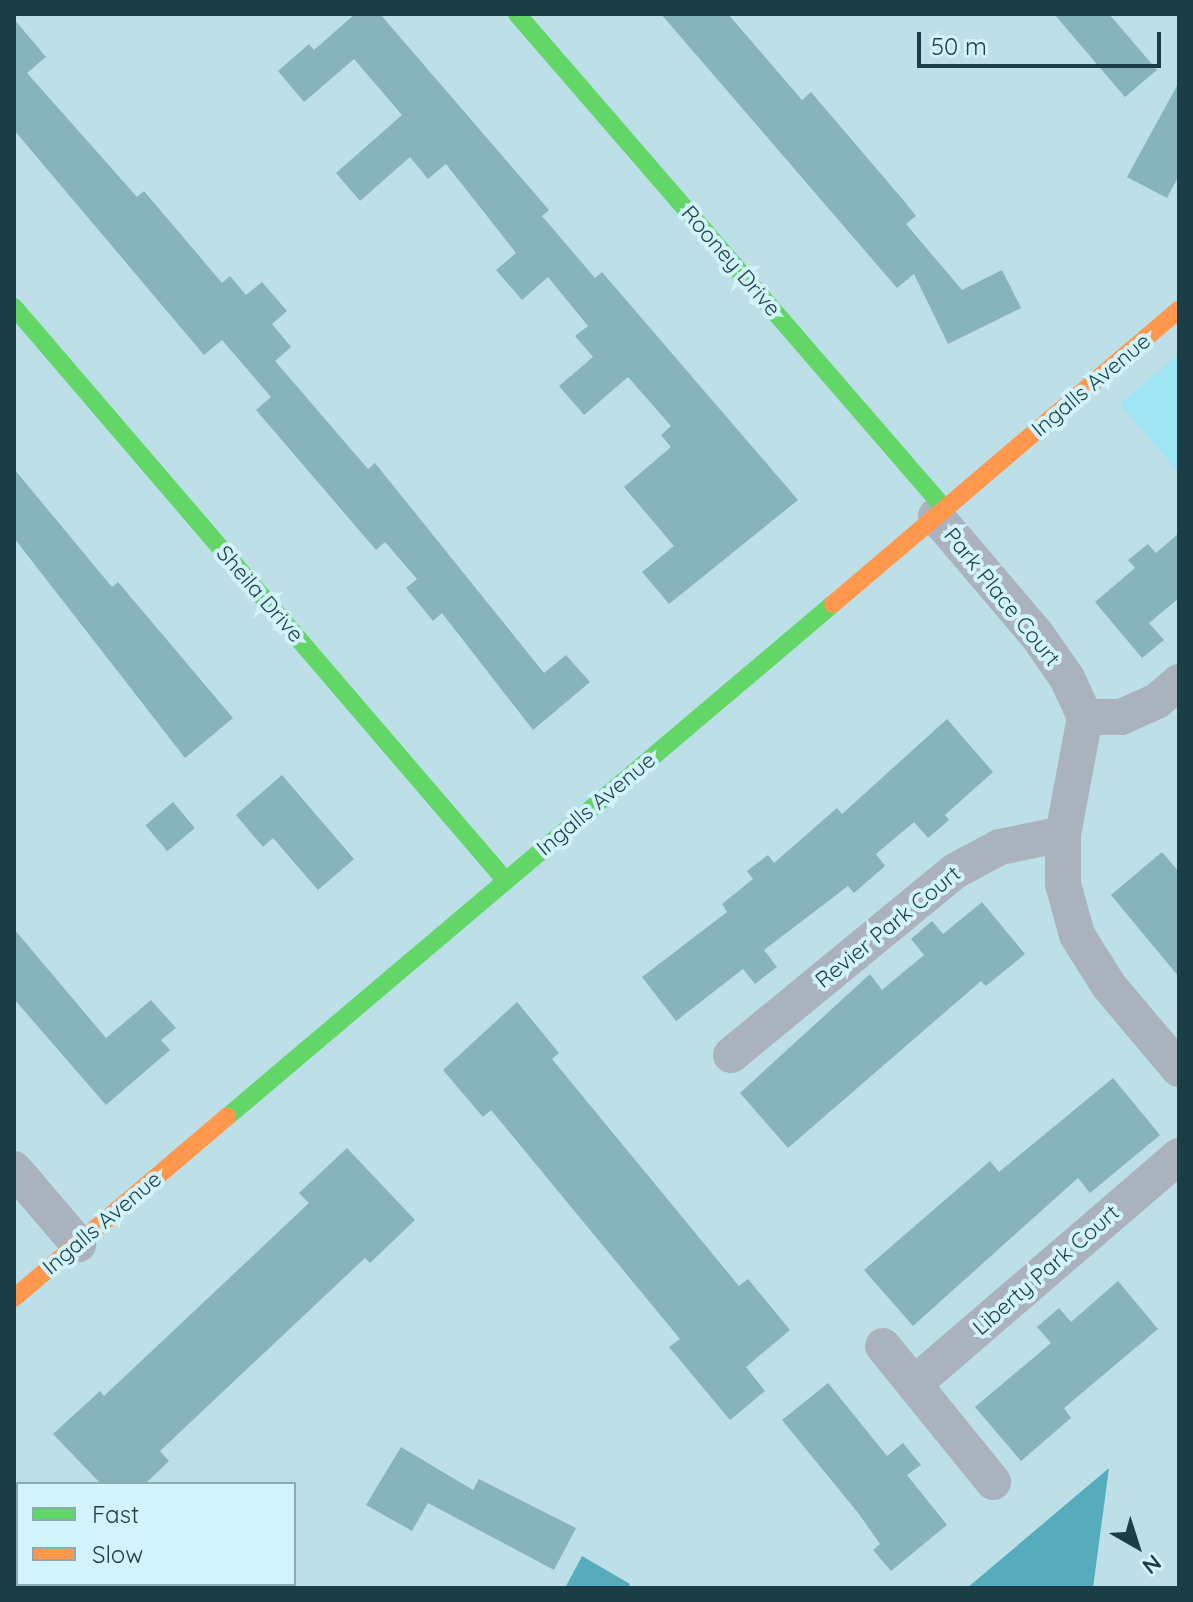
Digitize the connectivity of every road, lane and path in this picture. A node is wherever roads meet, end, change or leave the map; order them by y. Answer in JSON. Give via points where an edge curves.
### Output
{"nodes":[{"id":1,"x":517,"y":14,"type":"edge"},
{"id":2,"x":14,"y":307,"type":"edge"},
{"id":3,"x":1179,"y":310,"type":"edge"},
{"id":4,"x":940,"y":512,"type":"junction"},
{"id":5,"x":1179,"y":682,"type":"edge"},
{"id":6,"x":1085,"y":717,"type":"junction"},
{"id":7,"x":1063,"y":834,"type":"junction"},
{"id":8,"x":506,"y":881,"type":"junction"},
{"id":9,"x":731,"y":1055,"type":"dead end"},
{"id":10,"x":1179,"y":1069,"type":"edge"},
{"id":11,"x":1179,"y":1156,"type":"edge"},
{"id":12,"x":14,"y":1169,"type":"edge"},
{"id":13,"x":78,"y":1244,"type":"junction"},
{"id":14,"x":14,"y":1298,"type":"edge"},
{"id":15,"x":883,"y":1346,"type":"dead end"},
{"id":16,"x":914,"y":1384,"type":"junction"},
{"id":17,"x":993,"y":1482,"type":"dead end"}],
"edges":[{"from":1,"to":4,"type":"street","name":"Rooney Drive"},
{"from":2,"to":8,"type":"street","name":"Sheila Drive"},
{"from":3,"to":4,"type":"street","name":"Ingalls Avenue"},
{"from":4,"to":6,"type":"street","name":"Park Place Court","via":[[1037,635],[1067,678]]},
{"from":4,"to":8,"type":"street","name":"Ingalls Avenue"},
{"from":5,"to":6,"type":"street","via":[[1157,701],[1121,717]]},
{"from":6,"to":7,"type":"street"},
{"from":7,"to":9,"type":"street","name":"Revier Park Court","via":[[1000,847],[955,871]]},
{"from":7,"to":10,"type":"street","via":[[1063,884],[1077,935],[1109,986]]},
{"from":8,"to":13,"type":"street","name":"Ingalls Avenue"},
{"from":11,"to":16,"type":"street","name":"Liberty Park Court"},
{"from":12,"to":13,"type":"street"},
{"from":13,"to":14,"type":"street","name":"Ingalls Avenue"},
{"from":15,"to":16,"type":"street"},
{"from":16,"to":17,"type":"street"}]}
